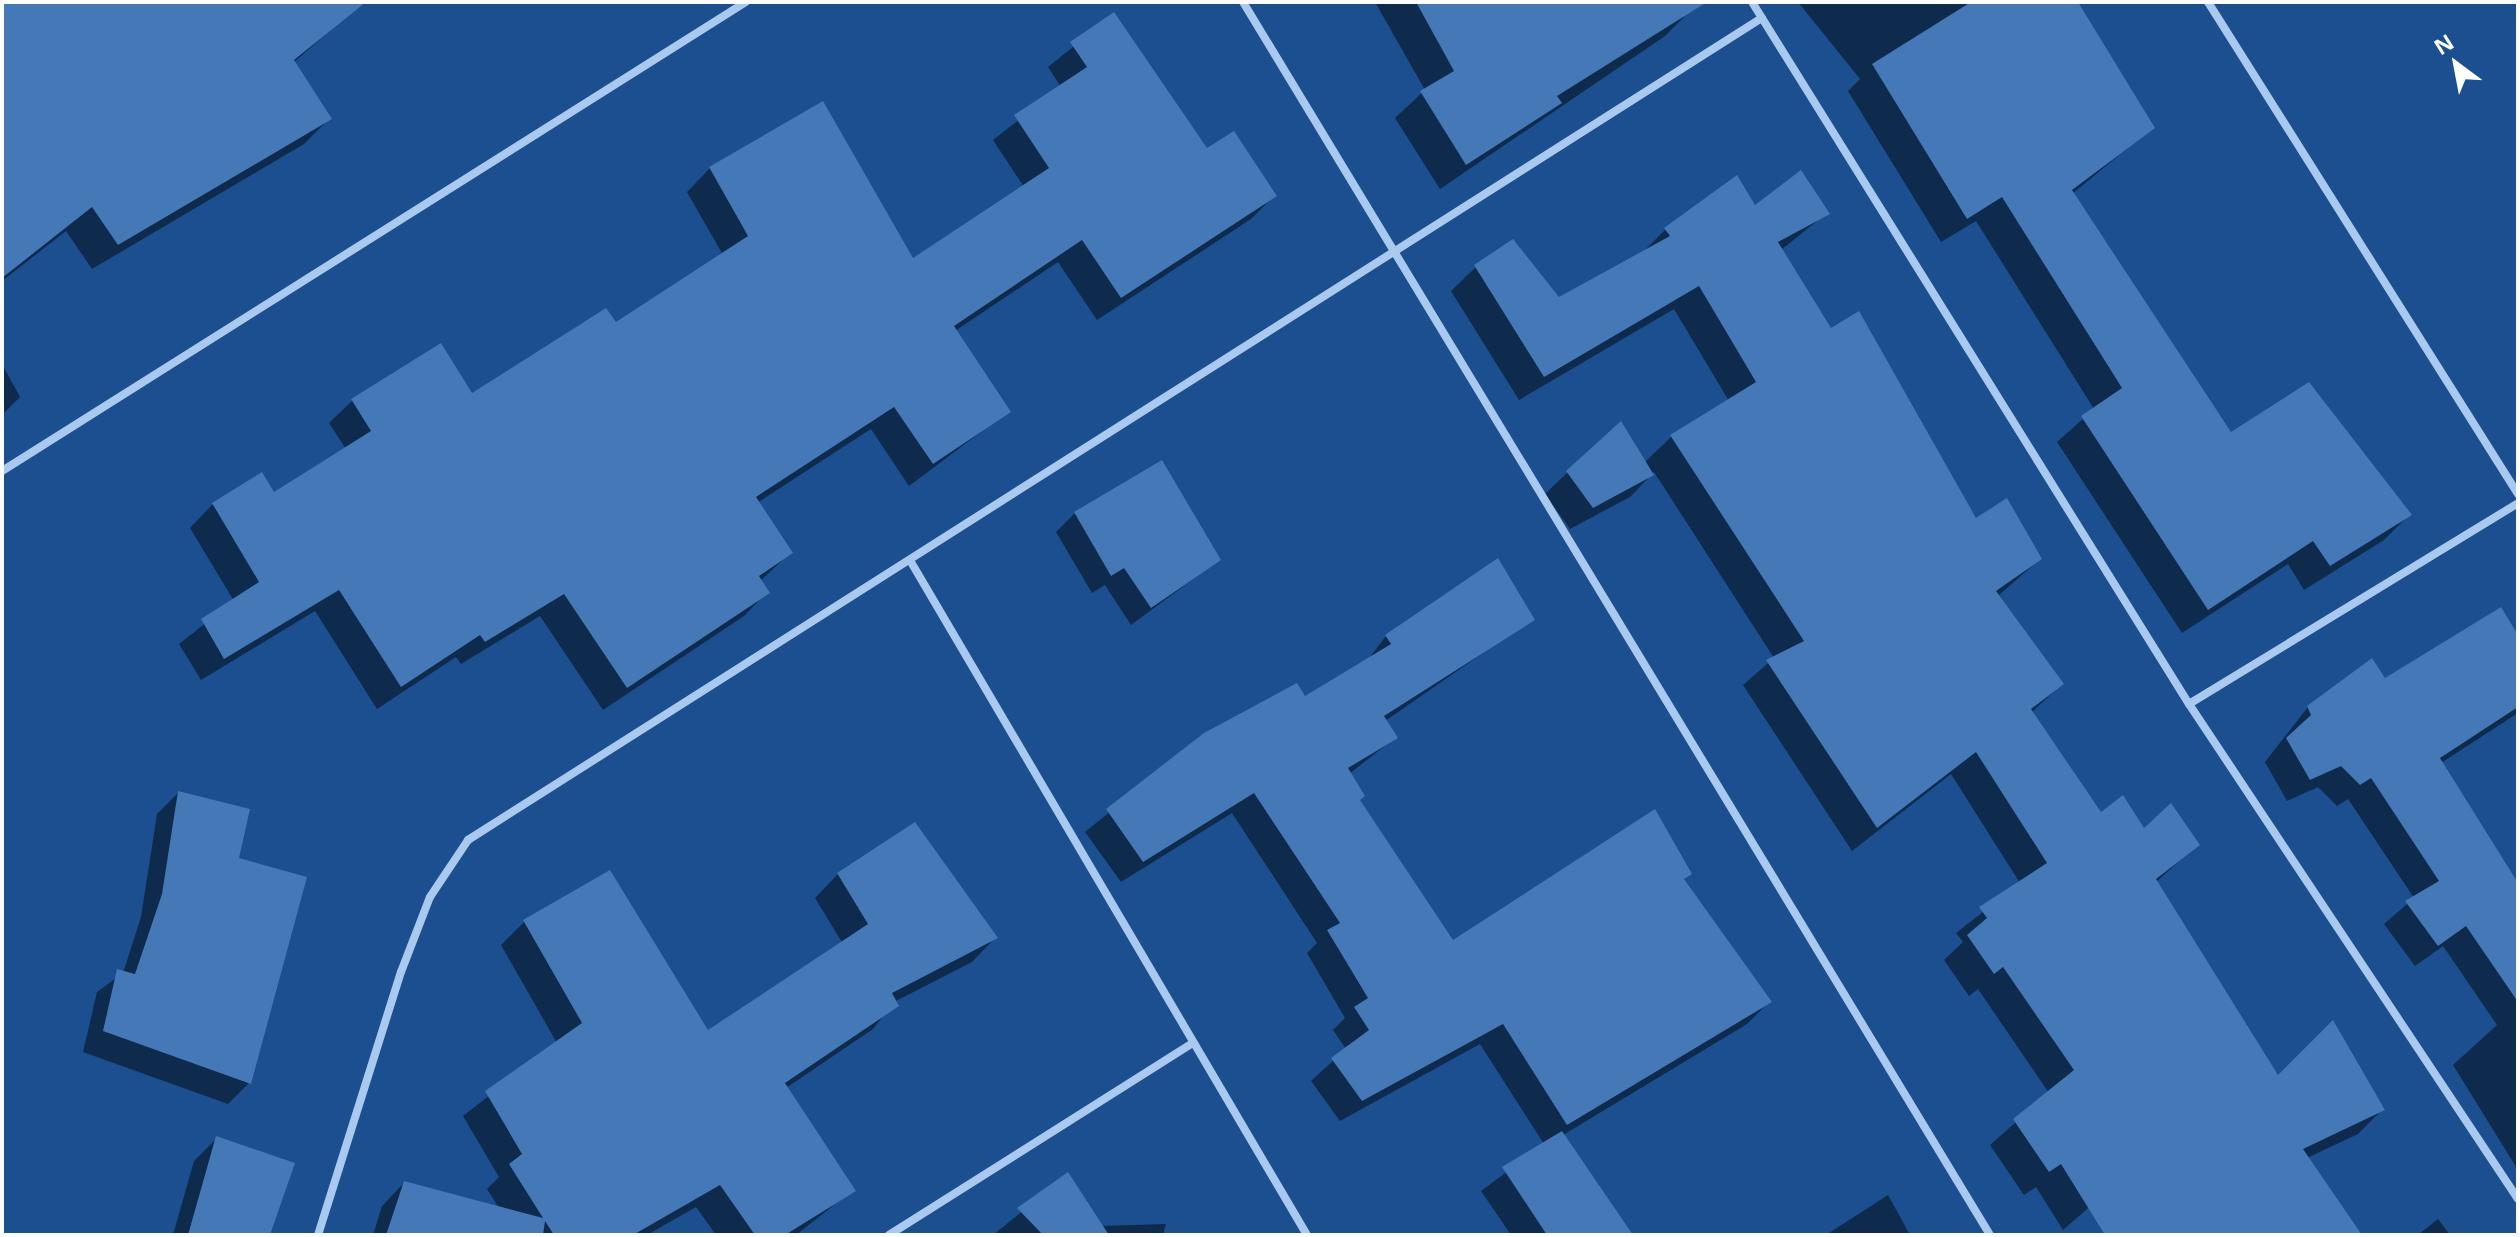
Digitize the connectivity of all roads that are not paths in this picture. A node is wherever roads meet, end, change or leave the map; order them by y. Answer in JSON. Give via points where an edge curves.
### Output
{"nodes":[{"id":1,"x":746,"y":2,"type":"edge"},
{"id":2,"x":1243,"y":2,"type":"edge"},
{"id":3,"x":1752,"y":2,"type":"edge"},
{"id":4,"x":2208,"y":2,"type":"edge"},
{"id":5,"x":1762,"y":18,"type":"junction"},
{"id":6,"x":1397,"y":254,"type":"junction"},
{"id":7,"x":2,"y":471,"type":"edge"},
{"id":8,"x":2518,"y":494,"type":"edge"},
{"id":9,"x":2518,"y":503,"type":"edge"},
{"id":10,"x":911,"y":562,"type":"junction"},
{"id":11,"x":2189,"y":704,"type":"junction"},
{"id":12,"x":1193,"y":1043,"type":"junction"},
{"id":13,"x":2518,"y":1199,"type":"edge"},
{"id":14,"x":318,"y":1235,"type":"edge"},
{"id":15,"x":889,"y":1235,"type":"edge"},
{"id":16,"x":1307,"y":1235,"type":"edge"},
{"id":17,"x":1990,"y":1235,"type":"edge"}],
"edges":[{"from":1,"to":7,"type":"street"},
{"from":2,"to":6,"type":"street"},
{"from":3,"to":5,"type":"street"},
{"from":4,"to":8,"type":"street"},
{"from":5,"to":6,"type":"street"},
{"from":5,"to":11,"type":"street"},
{"from":6,"to":10,"type":"street"},
{"from":6,"to":17,"type":"street"},
{"from":9,"to":11,"type":"street"},
{"from":10,"to":12,"type":"street"},
{"from":10,"to":14,"type":"street","via":[[468,840],[430,897],[401,972]]},
{"from":11,"to":13,"type":"street"},
{"from":12,"to":15,"type":"street"},
{"from":12,"to":16,"type":"street"}]}
